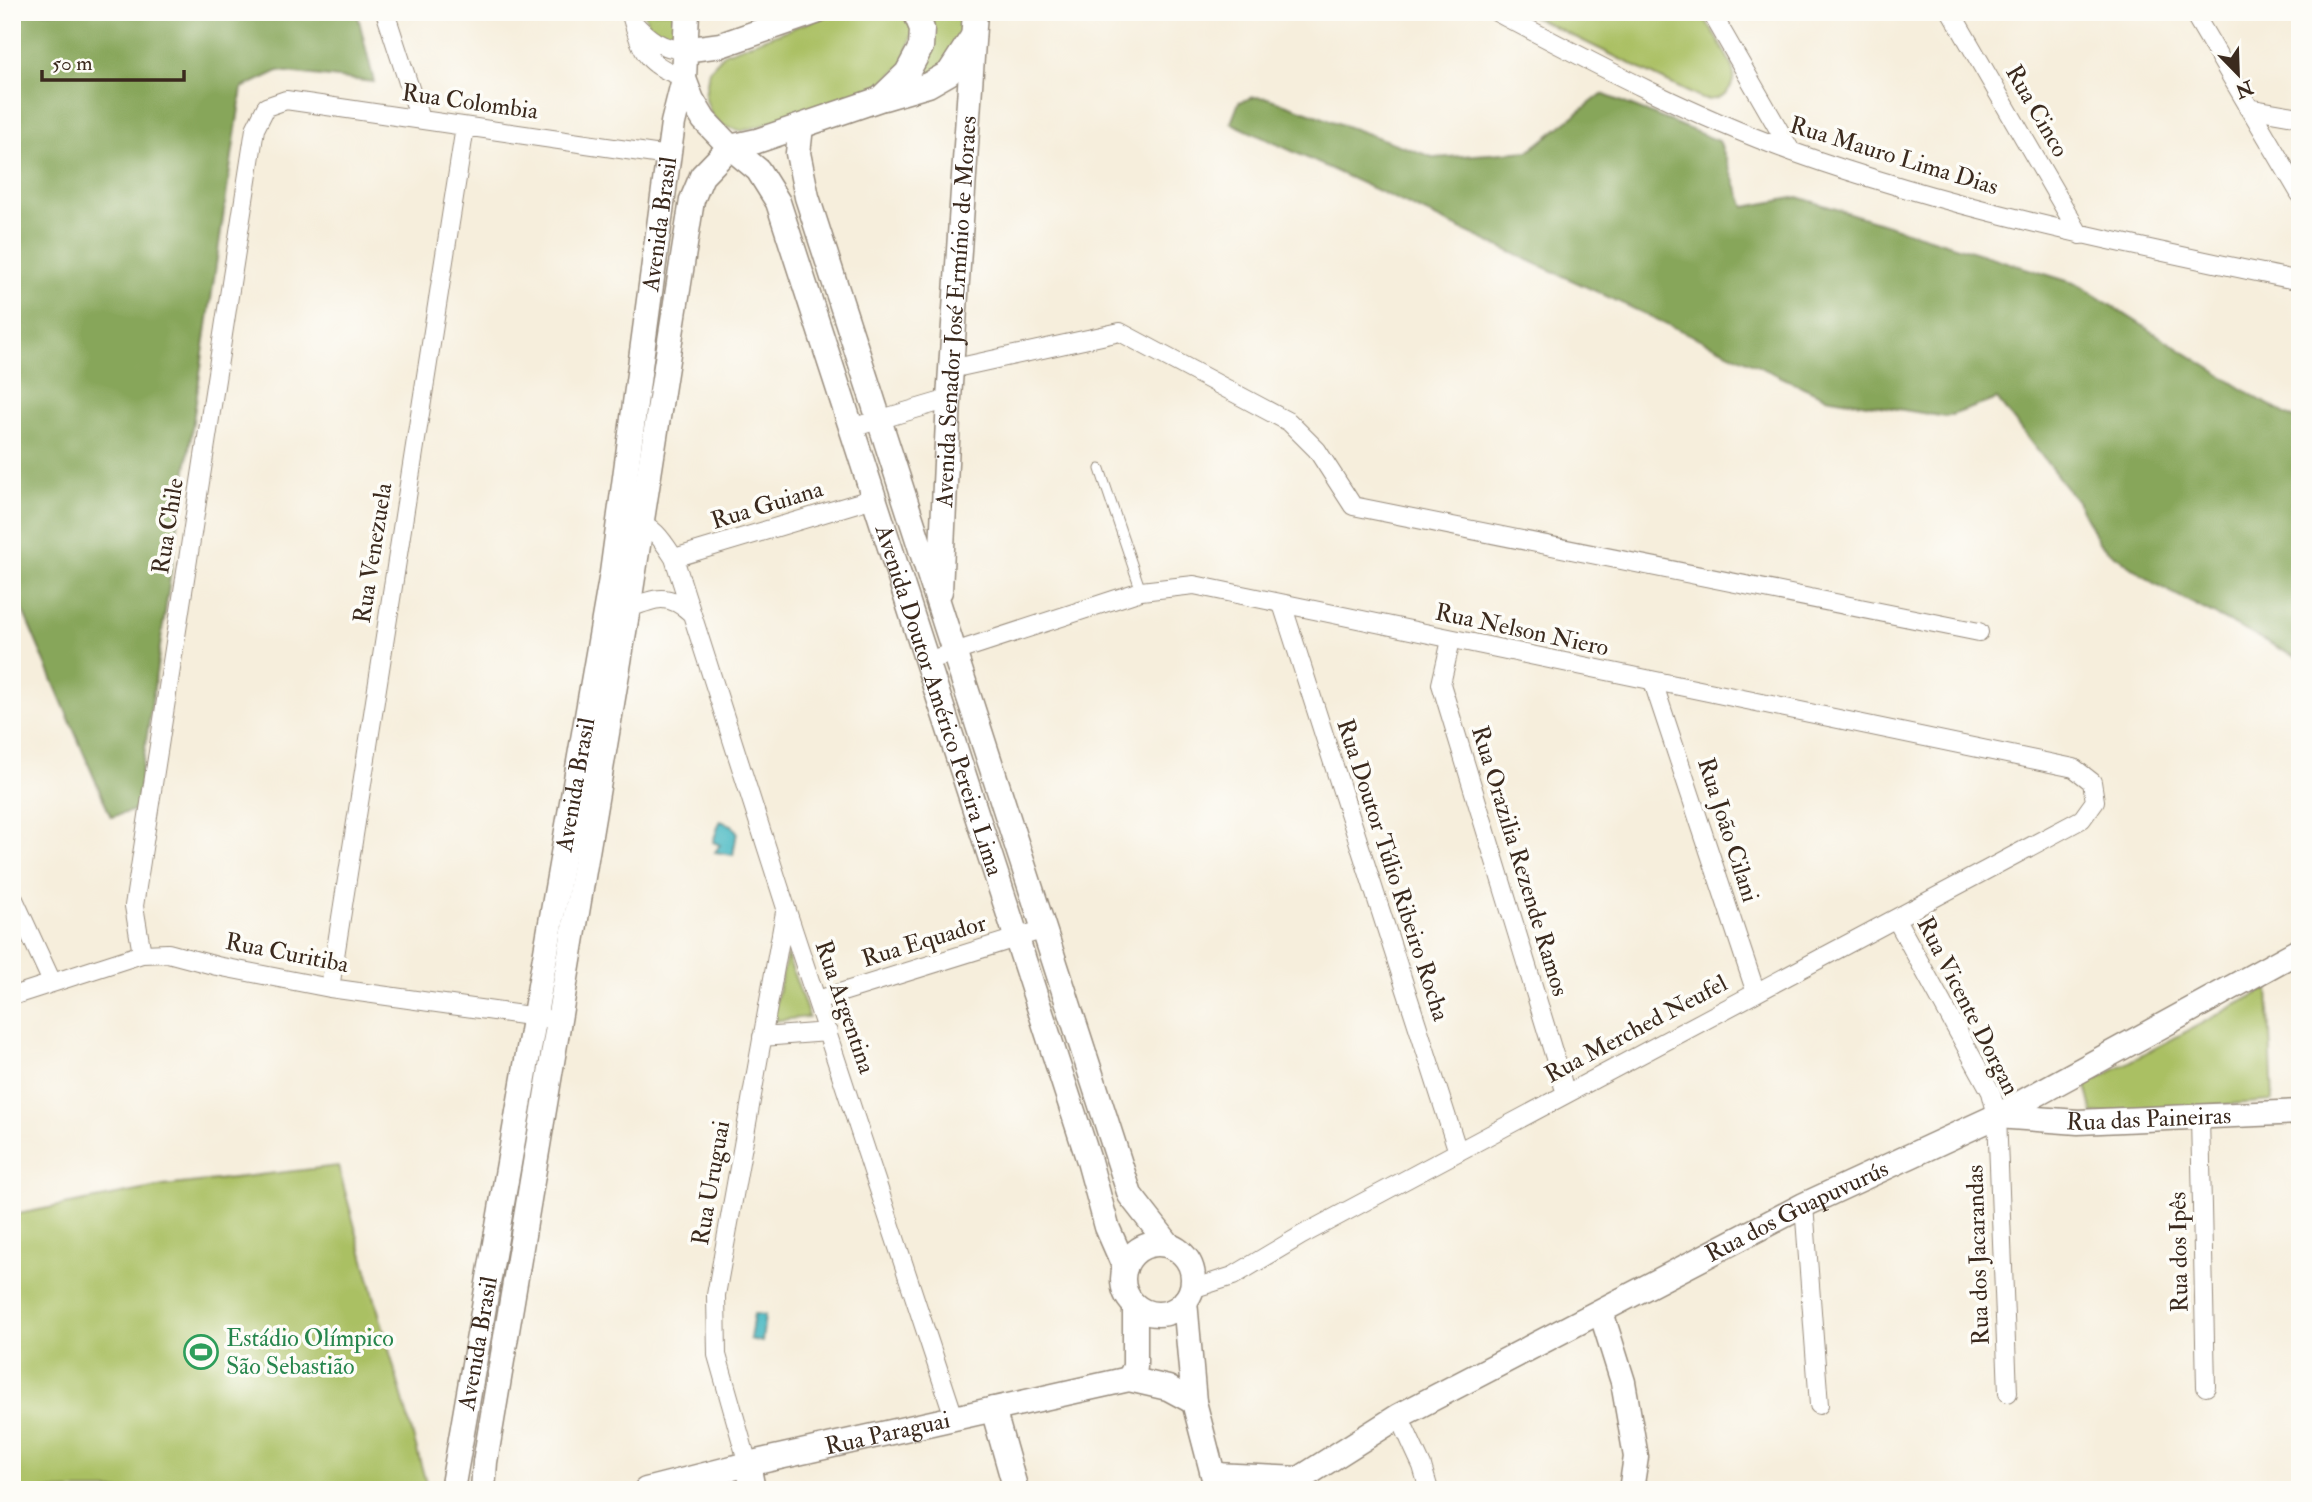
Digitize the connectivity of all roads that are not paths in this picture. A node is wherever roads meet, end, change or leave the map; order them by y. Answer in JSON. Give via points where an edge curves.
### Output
{"nodes":[{"id":1,"x":385,"y":12,"type":"edge"},
{"id":2,"x":687,"y":12,"type":"edge"},
{"id":3,"x":816,"y":12,"type":"edge"},
{"id":4,"x":1496,"y":12,"type":"edge"},
{"id":5,"x":1711,"y":12,"type":"edge"},
{"id":6,"x":1951,"y":12,"type":"edge"},
{"id":7,"x":2193,"y":12,"type":"edge"},
{"id":8,"x":632,"y":17,"type":"edge"},
{"id":9,"x":919,"y":18,"type":"edge"},
{"id":10,"x":758,"y":21,"type":"edge"},
{"id":11,"x":975,"y":23,"type":"edge"},
{"id":12,"x":684,"y":50,"type":"junction"},
{"id":13,"x":684,"y":78,"type":"junction"},
{"id":14,"x":880,"y":99,"type":"junction"},
{"id":15,"x":266,"y":107,"type":"joint"},
{"id":16,"x":2248,"y":108,"type":"junction"},
{"id":17,"x":2300,"y":117,"type":"edge"},
{"id":18,"x":420,"y":119,"type":"junction"},
{"id":19,"x":465,"y":127,"type":"junction"},
{"id":20,"x":801,"y":128,"type":"junction"},
{"id":21,"x":730,"y":147,"type":"junction"},
{"id":22,"x":1791,"y":151,"type":"junction"},
{"id":23,"x":668,"y":156,"type":"junction"},
{"id":24,"x":2300,"y":194,"type":"edge"},
{"id":25,"x":2080,"y":235,"type":"junction"},
{"id":26,"x":813,"y":265,"type":"junction"},
{"id":27,"x":2300,"y":281,"type":"edge"},
{"id":28,"x":644,"y":335,"type":"junction"},
{"id":29,"x":851,"y":335,"type":"junction"},
{"id":30,"x":670,"y":341,"type":"junction"},
{"id":31,"x":824,"y":344,"type":"junction"},
{"id":32,"x":951,"y":369,"type":"junction"},
{"id":33,"x":949,"y":399,"type":"junction"},
{"id":34,"x":879,"y":420,"type":"junction"},
{"id":35,"x":851,"y":428,"type":"junction"},
{"id":36,"x":1100,"y":469,"type":"dead end"},
{"id":37,"x":874,"y":498,"type":"junction"},
{"id":38,"x":631,"y":520,"type":"junction"},
{"id":39,"x":674,"y":558,"type":"junction"},
{"id":40,"x":1141,"y":590,"type":"junction"},
{"id":41,"x":1282,"y":604,"type":"junction"},
{"id":42,"x":628,"y":609,"type":"junction"},
{"id":43,"x":940,"y":609,"type":"junction"},
{"id":44,"x":691,"y":613,"type":"junction"},
{"id":45,"x":1979,"y":632,"type":"dead end"},
{"id":46,"x":1451,"y":640,"type":"junction"},
{"id":47,"x":954,"y":652,"type":"junction"},
{"id":48,"x":926,"y":661,"type":"junction"},
{"id":49,"x":1653,"y":682,"type":"junction"},
{"id":50,"x":2095,"y":801,"type":"joint"},
{"id":51,"x":12,"y":895,"type":"edge"},
{"id":52,"x":786,"y":908,"type":"junction"},
{"id":53,"x":1896,"y":919,"type":"junction"},
{"id":54,"x":1045,"y":929,"type":"junction"},
{"id":55,"x":1017,"y":938,"type":"junction"},
{"id":56,"x":2300,"y":950,"type":"edge"},
{"id":57,"x":142,"y":954,"type":"junction"},
{"id":58,"x":52,"y":982,"type":"junction"},
{"id":59,"x":330,"y":988,"type":"junction"},
{"id":60,"x":1756,"y":993,"type":"junction"},
{"id":61,"x":12,"y":996,"type":"edge"},
{"id":62,"x":817,"y":1000,"type":"junction"},
{"id":63,"x":546,"y":1018,"type":"junction"},
{"id":64,"x":828,"y":1032,"type":"junction"},
{"id":65,"x":762,"y":1037,"type":"junction"},
{"id":66,"x":1566,"y":1094,"type":"junction"},
{"id":67,"x":2300,"y":1112,"type":"edge"},
{"id":68,"x":1997,"y":1116,"type":"junction"},
{"id":69,"x":2200,"y":1116,"type":"junction"},
{"id":70,"x":1458,"y":1152,"type":"junction"},
{"id":71,"x":1804,"y":1205,"type":"junction"},
{"id":72,"x":1169,"y":1245,"type":"junction"},
{"id":73,"x":1125,"y":1268,"type":"junction"},
{"id":74,"x":1188,"y":1295,"type":"junction"},
{"id":75,"x":1136,"y":1306,"type":"junction"},
{"id":76,"x":1601,"y":1312,"type":"junction"},
{"id":77,"x":1129,"y":1379,"type":"junction"},
{"id":78,"x":2206,"y":1387,"type":"dead end"},
{"id":79,"x":2008,"y":1393,"type":"dead end"},
{"id":80,"x":1194,"y":1402,"type":"junction"},
{"id":81,"x":1819,"y":1405,"type":"dead end"},
{"id":82,"x":993,"y":1409,"type":"junction"},
{"id":83,"x":1399,"y":1416,"type":"junction"},
{"id":84,"x":954,"y":1417,"type":"junction"},
{"id":85,"x":748,"y":1464,"type":"junction"},
{"id":86,"x":1216,"y":1482,"type":"edge"},
{"id":87,"x":1290,"y":1484,"type":"edge"},
{"id":88,"x":452,"y":1490,"type":"edge"},
{"id":89,"x":483,"y":1490,"type":"edge"},
{"id":90,"x":646,"y":1490,"type":"edge"},
{"id":91,"x":753,"y":1490,"type":"edge"},
{"id":92,"x":1016,"y":1490,"type":"edge"},
{"id":93,"x":1429,"y":1490,"type":"edge"},
{"id":94,"x":1631,"y":1490,"type":"edge"}],
"edges":[{"from":1,"to":18,"type":"street"},
{"from":2,"to":12,"type":"main road"},
{"from":3,"to":10,"type":"main road"},
{"from":4,"to":22,"type":"street","name":"Rua Mauro Lima Dias","via":[[1632,84]]},
{"from":5,"to":22,"type":"street"},
{"from":6,"to":25,"type":"street","name":"Rua Cinco"},
{"from":7,"to":16,"type":"street"},
{"from":8,"to":12,"type":"street","via":[[658,44]]},
{"from":8,"to":13,"type":"street","via":[[638,43],[650,62]]},
{"from":9,"to":14,"type":"main road","via":[[921,47],[907,73]]},
{"from":10,"to":12,"type":"main road","via":[[721,45]]},
{"from":11,"to":14,"type":"main road","via":[[949,73],[928,85]]},
{"from":11,"to":32,"type":"main road","name":"Avenida Senador José Ermínio de Moraes"},
{"from":12,"to":13,"type":"main road"},
{"from":13,"to":21,"type":"main road","name":"Avenida Doutor Américo Pereira Lima","via":[[704,120]]},
{"from":13,"to":23,"type":"main road","name":"Avenida Brasil"},
{"from":14,"to":20,"type":"main road"},
{"from":15,"to":18,"type":"street","name":"Rua Colombia","via":[[286,100]]},
{"from":15,"to":57,"type":"street","name":"Rua Chile","via":[[255,129],[134,906]]},
{"from":16,"to":17,"type":"street"},
{"from":16,"to":24,"type":"street"},
{"from":18,"to":19,"type":"street","name":"Rua Colombia"},
{"from":19,"to":23,"type":"street","name":"Rua Colombia"},
{"from":19,"to":59,"type":"street","name":"Rua Venezuela"},
{"from":20,"to":21,"type":"main road"},
{"from":20,"to":26,"type":"main road","name":"Avenida Doutor Américo Pereira Lima","via":[[798,153]]},
{"from":21,"to":26,"type":"main road","name":"Avenida Doutor Américo Pereira Lima","via":[[758,170]]},
{"from":21,"to":30,"type":"main road","name":"Avenida Brasil","via":[[702,176],[692,200]]},
{"from":22,"to":25,"type":"street","name":"Rua Mauro Lima Dias","via":[[1941,200]]},
{"from":23,"to":28,"type":"main road","name":"Avenida Brasil"},
{"from":25,"to":27,"type":"street","name":"Rua Mauro Lima Dias"},
{"from":26,"to":29,"type":"main road","name":"Avenida Doutor Américo Pereira Lima"},
{"from":26,"to":31,"type":"main road","name":"Avenida Doutor Américo Pereira Lima"},
{"from":28,"to":30,"type":"main road"},
{"from":28,"to":38,"type":"main road","name":"Avenida Brasil"},
{"from":29,"to":31,"type":"main road"},
{"from":29,"to":34,"type":"main road","name":"Avenida Doutor Américo Pereira Lima"},
{"from":30,"to":38,"type":"main road","name":"Avenida Brasil"},
{"from":31,"to":35,"type":"main road","name":"Avenida Doutor Américo Pereira Lima"},
{"from":32,"to":33,"type":"main road","name":"Avenida Senador José Ermínio de Moraes"},
{"from":32,"to":45,"type":"street","via":[[1120,332],[1289,422],[1317,450],[1353,506]]},
{"from":33,"to":34,"type":"street"},
{"from":33,"to":43,"type":"main road","name":"Avenida Senador José Ermínio de Moraes"},
{"from":34,"to":35,"type":"street"},
{"from":34,"to":43,"type":"main road","name":"Avenida Doutor Américo Pereira Lima"},
{"from":35,"to":37,"type":"main road","name":"Avenida Doutor Américo Pereira Lima"},
{"from":36,"to":40,"type":"lane"},
{"from":37,"to":39,"type":"street","name":"Rua Guiana"},
{"from":37,"to":48,"type":"main road","name":"Avenida Doutor Américo Pereira Lima"},
{"from":38,"to":39,"type":"street","name":"Rua Argentina","via":[[661,537]]},
{"from":38,"to":42,"type":"main road","name":"Avenida Brasil"},
{"from":38,"to":63,"type":"main road","name":"Avenida Brasil","via":[[612,573]]},
{"from":39,"to":44,"type":"street","name":"Rua Argentina"},
{"from":40,"to":41,"type":"street","name":"Rua Nelson Niero","via":[[1194,585]]},
{"from":40,"to":47,"type":"street","name":"Rua Nelson Niero"},
{"from":41,"to":46,"type":"street","name":"Rua Nelson Niero"},
{"from":41,"to":70,"type":"street","name":"Rua Doutor Túlio Ribeiro Rocha"},
{"from":42,"to":44,"type":"street","via":[[667,598]]},
{"from":42,"to":63,"type":"main road","name":"Avenida Brasil"},
{"from":43,"to":47,"type":"main road","name":"Avenida Doutor Américo Pereira Lima"},
{"from":44,"to":52,"type":"street","name":"Rua Argentina"},
{"from":46,"to":49,"type":"street","name":"Rua Nelson Niero"},
{"from":46,"to":66,"type":"street","name":"Rua Orazilia Rezende Ramos","via":[[1441,684]]},
{"from":47,"to":48,"type":"street","name":"Rua Nelson Niero"},
{"from":47,"to":54,"type":"main road","name":"Avenida Doutor Américo Pereira Lima"},
{"from":48,"to":55,"type":"main road","name":"Avenida Doutor Américo Pereira Lima"},
{"from":49,"to":50,"type":"street","name":"Rua Nelson Niero","via":[[2074,768],[2092,782]]},
{"from":49,"to":60,"type":"street","name":"Rua João Cilani"},
{"from":50,"to":53,"type":"street","name":"Rua Merched Neufel","via":[[2082,819]]},
{"from":51,"to":58,"type":"street"},
{"from":52,"to":62,"type":"street","name":"Rua Argentina"},
{"from":52,"to":65,"type":"street","name":"Rua Uruguai"},
{"from":53,"to":60,"type":"street","name":"Rua Merched Neufel"},
{"from":53,"to":68,"type":"street","name":"Rua Vicente Dorgan","via":[[1991,1092]]},
{"from":54,"to":55,"type":"street","name":"Rua Equador"},
{"from":54,"to":72,"type":"main road","name":"Avenida Doutor Américo Pereira Lima","via":[[1130,1195]]},
{"from":55,"to":62,"type":"street","name":"Rua Equador"},
{"from":55,"to":73,"type":"main road","name":"Avenida Doutor Américo Pereira Lima","via":[[1107,1227]]},
{"from":56,"to":68,"type":"main road","name":"Rua dos Guapuvurús"},
{"from":57,"to":58,"type":"street","name":"Rua Curitiba"},
{"from":57,"to":59,"type":"street","name":"Rua Curitiba","via":[[168,953]]},
{"from":58,"to":61,"type":"street","name":"Rua Curitiba"},
{"from":59,"to":63,"type":"street","name":"Rua Curitiba"},
{"from":60,"to":66,"type":"street","name":"Rua Merched Neufel"},
{"from":62,"to":64,"type":"street","name":"Rua Argentina"},
{"from":63,"to":88,"type":"main road","name":"Avenida Brasil"},
{"from":63,"to":89,"type":"main road","name":"Avenida Brasil"},
{"from":64,"to":65,"type":"street"},
{"from":64,"to":84,"type":"street","name":"Rua Argentina"},
{"from":65,"to":85,"type":"street","name":"Rua Uruguai","via":[[716,1295],[717,1355]]},
{"from":66,"to":70,"type":"street","name":"Rua Merched Neufel"},
{"from":67,"to":69,"type":"main road","name":"Rua das Paineiras"},
{"from":68,"to":69,"type":"main road","name":"Rua das Paineiras","via":[[2078,1122]]},
{"from":68,"to":71,"type":"main road","name":"Rua dos Guapuvurús"},
{"from":68,"to":79,"type":"street","name":"Rua dos Jacarandas"},
{"from":69,"to":78,"type":"street","name":"Rua dos Ipês"},
{"from":70,"to":74,"type":"street","name":"Rua Merched Neufel","via":[[1233,1276]]},
{"from":71,"to":76,"type":"main road","name":"Rua dos Guapuvurús"},
{"from":71,"to":81,"type":"street"},
{"from":72,"to":73,"type":"main road","via":[[1142,1248]]},
{"from":72,"to":74,"type":"main road","via":[[1188,1260],[1193,1276]]},
{"from":73,"to":75,"type":"main road","via":[[1123,1282]]},
{"from":74,"to":75,"type":"main road","via":[[1174,1310],[1161,1314]]},
{"from":74,"to":80,"type":"main road"},
{"from":75,"to":77,"type":"main road","via":[[1135,1367]]},
{"from":76,"to":83,"type":"main road","name":"Rua dos Guapuvurús"},
{"from":76,"to":94,"type":"main road","via":[[1623,1382],[1636,1457]]},
{"from":77,"to":80,"type":"main road","name":"Rua Paraguai","via":[[1168,1388]]},
{"from":77,"to":82,"type":"main road","name":"Rua Paraguai"},
{"from":80,"to":86,"type":"main road"},
{"from":82,"to":84,"type":"main road","name":"Rua Paraguai"},
{"from":82,"to":92,"type":"main road"},
{"from":83,"to":87,"type":"main road","name":"Rua dos Guapuvurús"},
{"from":83,"to":93,"type":"street"},
{"from":84,"to":85,"type":"main road","name":"Rua Paraguai"},
{"from":85,"to":90,"type":"main road","name":"Rua Paraguai"},
{"from":85,"to":91,"type":"main road"},
{"from":86,"to":87,"type":"main road"}]}
